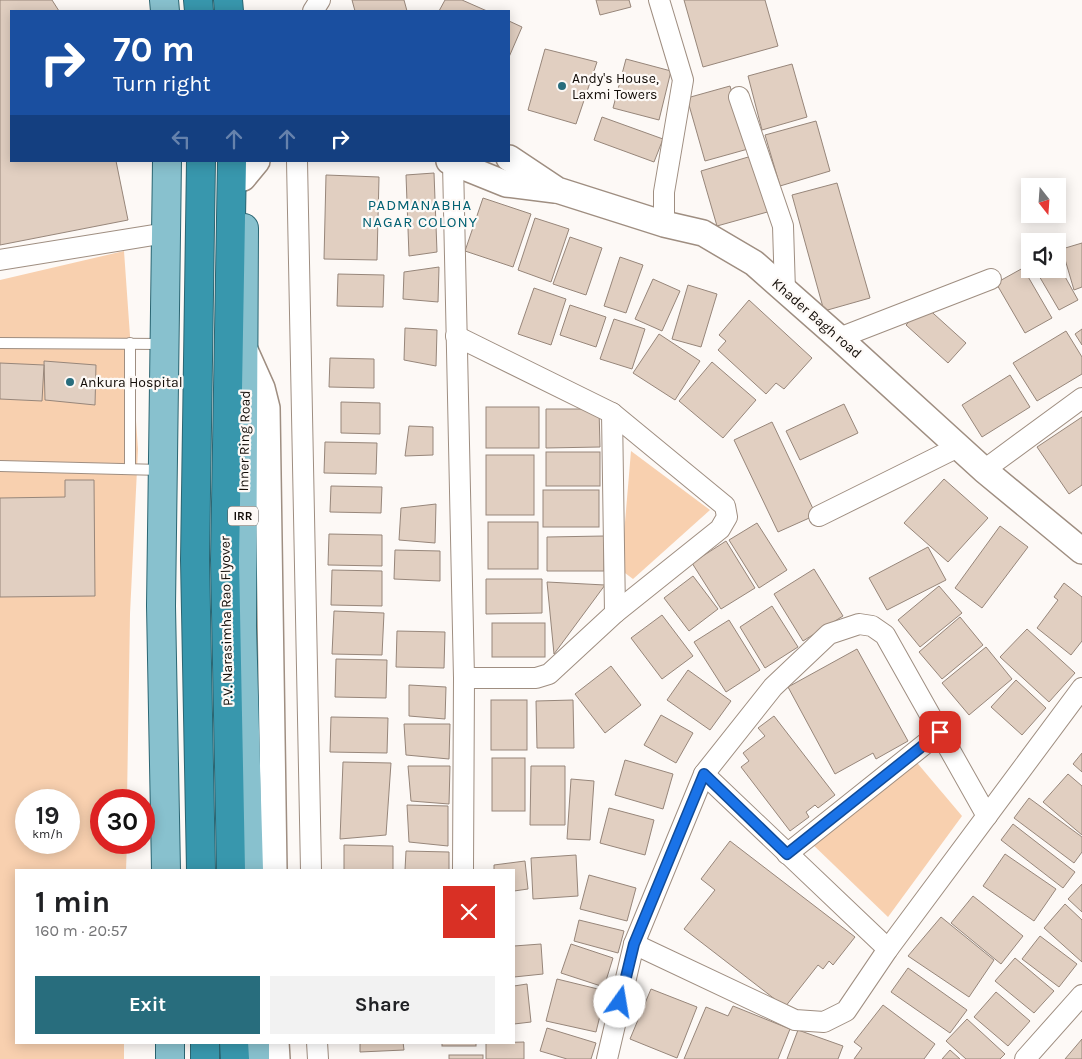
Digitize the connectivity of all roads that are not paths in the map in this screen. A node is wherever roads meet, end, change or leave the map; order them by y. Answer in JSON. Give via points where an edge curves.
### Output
{"nodes":[{"id":1,"x":658,"y":0,"type":"edge"},
{"id":2,"x":739,"y":97,"type":"dead end"},
{"id":3,"x":510,"y":159,"type":"edge"},
{"id":4,"x":167,"y":162,"type":"edge"},
{"id":5,"x":201,"y":162,"type":"edge"},
{"id":6,"x":297,"y":162,"type":"edge"},
{"id":7,"x":451,"y":162,"type":"edge"},
{"id":8,"x":244,"y":165,"type":"edge"},
{"id":9,"x":557,"y":190,"type":"junction"},
{"id":10,"x":664,"y":224,"type":"junction"},
{"id":11,"x":166,"y":233,"type":"junction"},
{"id":12,"x":0,"y":260,"type":"edge"},
{"id":13,"x":990,"y":279,"type":"dead end"},
{"id":14,"x":785,"y":291,"type":"junction"},
{"id":15,"x":456,"y":336,"type":"junction"},
{"id":16,"x":839,"y":338,"type":"junction"},
{"id":17,"x":0,"y":343,"type":"edge"},
{"id":18,"x":130,"y":343,"type":"junction"},
{"id":19,"x":165,"y":344,"type":"junction"},
{"id":20,"x":244,"y":350,"type":"junction"},
{"id":21,"x":1082,"y":398,"type":"edge"},
{"id":22,"x":612,"y":413,"type":"junction"},
{"id":23,"x":958,"y":447,"type":"junction"},
{"id":24,"x":0,"y":466,"type":"edge"},
{"id":25,"x":130,"y":468,"type":"junction"},
{"id":26,"x":163,"y":470,"type":"junction"},
{"id":27,"x":984,"y":470,"type":"junction"},
{"id":28,"x":819,"y":516,"type":"dead end"},
{"id":29,"x":1082,"y":551,"type":"edge"},
{"id":30,"x":616,"y":613,"type":"junction"},
{"id":31,"x":464,"y":678,"type":"junction"},
{"id":32,"x":1082,"y":688,"type":"edge"},
{"id":33,"x":940,"y":732,"type":"junction"},
{"id":34,"x":704,"y":774,"type":"junction"},
{"id":35,"x":987,"y":816,"type":"junction"},
{"id":36,"x":787,"y":854,"type":"junction"},
{"id":37,"x":166,"y":869,"type":"edge"},
{"id":38,"x":201,"y":869,"type":"edge"},
{"id":39,"x":231,"y":869,"type":"edge"},
{"id":40,"x":249,"y":869,"type":"edge"},
{"id":41,"x":274,"y":869,"type":"edge"},
{"id":42,"x":311,"y":869,"type":"edge"},
{"id":43,"x":463,"y":869,"type":"edge"},
{"id":44,"x":634,"y":944,"type":"junction"},
{"id":45,"x":888,"y":949,"type":"junction"},
{"id":46,"x":1082,"y":995,"type":"edge"},
{"id":47,"x":170,"y":1044,"type":"edge"},
{"id":48,"x":205,"y":1044,"type":"edge"},
{"id":49,"x":234,"y":1044,"type":"edge"},
{"id":50,"x":254,"y":1044,"type":"edge"},
{"id":51,"x":276,"y":1044,"type":"edge"},
{"id":52,"x":317,"y":1044,"type":"edge"},
{"id":53,"x":170,"y":1059,"type":"edge"},
{"id":54,"x":205,"y":1059,"type":"edge"},
{"id":55,"x":235,"y":1059,"type":"edge"},
{"id":56,"x":255,"y":1059,"type":"edge"},
{"id":57,"x":277,"y":1059,"type":"edge"},
{"id":58,"x":318,"y":1059,"type":"edge"},
{"id":59,"x":607,"y":1059,"type":"edge"},
{"id":60,"x":1025,"y":1059,"type":"edge"}],
"edges":[{"from":1,"to":10,"type":"street","via":[[683,80],[664,192]]},
{"from":2,"to":14,"type":"street","via":[[783,226]]},
{"from":3,"to":9,"type":"street","name":"Khader Bagh road"},
{"from":4,"to":11,"type":"main road"},
{"from":5,"to":38,"type":"highway","name":"P.V. Narasimha Rao Flyover","via":[[195,560]]},
{"from":6,"to":42,"type":"street"},
{"from":7,"to":9,"type":"street","via":[[506,184]]},
{"from":7,"to":15,"type":"street"},
{"from":8,"to":20,"type":"main road","name":"Inner Ring Road","number":"IRR"},
{"from":8,"to":39,"type":"highway","name":"P.V. Narasimha Rao Flyover","via":[[225,560]]},
{"from":9,"to":10,"type":"street","name":"Khader Bagh road"},
{"from":10,"to":14,"type":"street","name":"Khader Bagh road","via":[[702,233],[754,263]]},
{"from":11,"to":12,"type":"street"},
{"from":11,"to":19,"type":"main road"},
{"from":13,"to":16,"type":"street"},
{"from":14,"to":16,"type":"street","name":"Khader Bagh road"},
{"from":15,"to":22,"type":"street"},
{"from":15,"to":31,"type":"street"},
{"from":16,"to":23,"type":"street","name":"Khader Bagh road"},
{"from":17,"to":18,"type":"lane"},
{"from":18,"to":19,"type":"lane"},
{"from":18,"to":25,"type":"lane"},
{"from":19,"to":26,"type":"main road"},
{"from":20,"to":40,"type":"main road","name":"Inner Ring Road","number":"IRR","via":[[242,627]]},
{"from":20,"to":41,"type":"street","via":[[262,388],[267,408]]},
{"from":21,"to":27,"type":"street"},
{"from":22,"to":30,"type":"street"},
{"from":22,"to":30,"type":"street","via":[[726,506],[727,517],[720,529]]},
{"from":23,"to":27,"type":"street","name":"Khader Bagh road"},
{"from":23,"to":28,"type":"street"},
{"from":24,"to":25,"type":"lane"},
{"from":25,"to":26,"type":"lane"},
{"from":26,"to":37,"type":"main road","via":[[161,606]]},
{"from":27,"to":29,"type":"street","name":"Khader Bagh road"},
{"from":30,"to":31,"type":"street","via":[[549,674],[536,678]]},
{"from":31,"to":43,"type":"street"},
{"from":32,"to":35,"type":"street"},
{"from":33,"to":34,"type":"street","via":[[885,635],[872,626],[859,624],[829,634],[773,687]]},
{"from":33,"to":35,"type":"street"},
{"from":33,"to":36,"type":"street"},
{"from":34,"to":36,"type":"street"},
{"from":34,"to":44,"type":"street"},
{"from":35,"to":45,"type":"street"},
{"from":36,"to":45,"type":"street"},
{"from":44,"to":45,"type":"street","via":[[795,1020],[811,1022],[824,1022],[846,1011]]},
{"from":44,"to":59,"type":"street"},
{"from":46,"to":60,"type":"street"},
{"from":47,"to":53,"type":"main road"},
{"from":48,"to":54,"type":"highway"},
{"from":49,"to":55,"type":"highway"},
{"from":50,"to":56,"type":"main road"},
{"from":51,"to":57,"type":"street"},
{"from":52,"to":58,"type":"street"}]}
